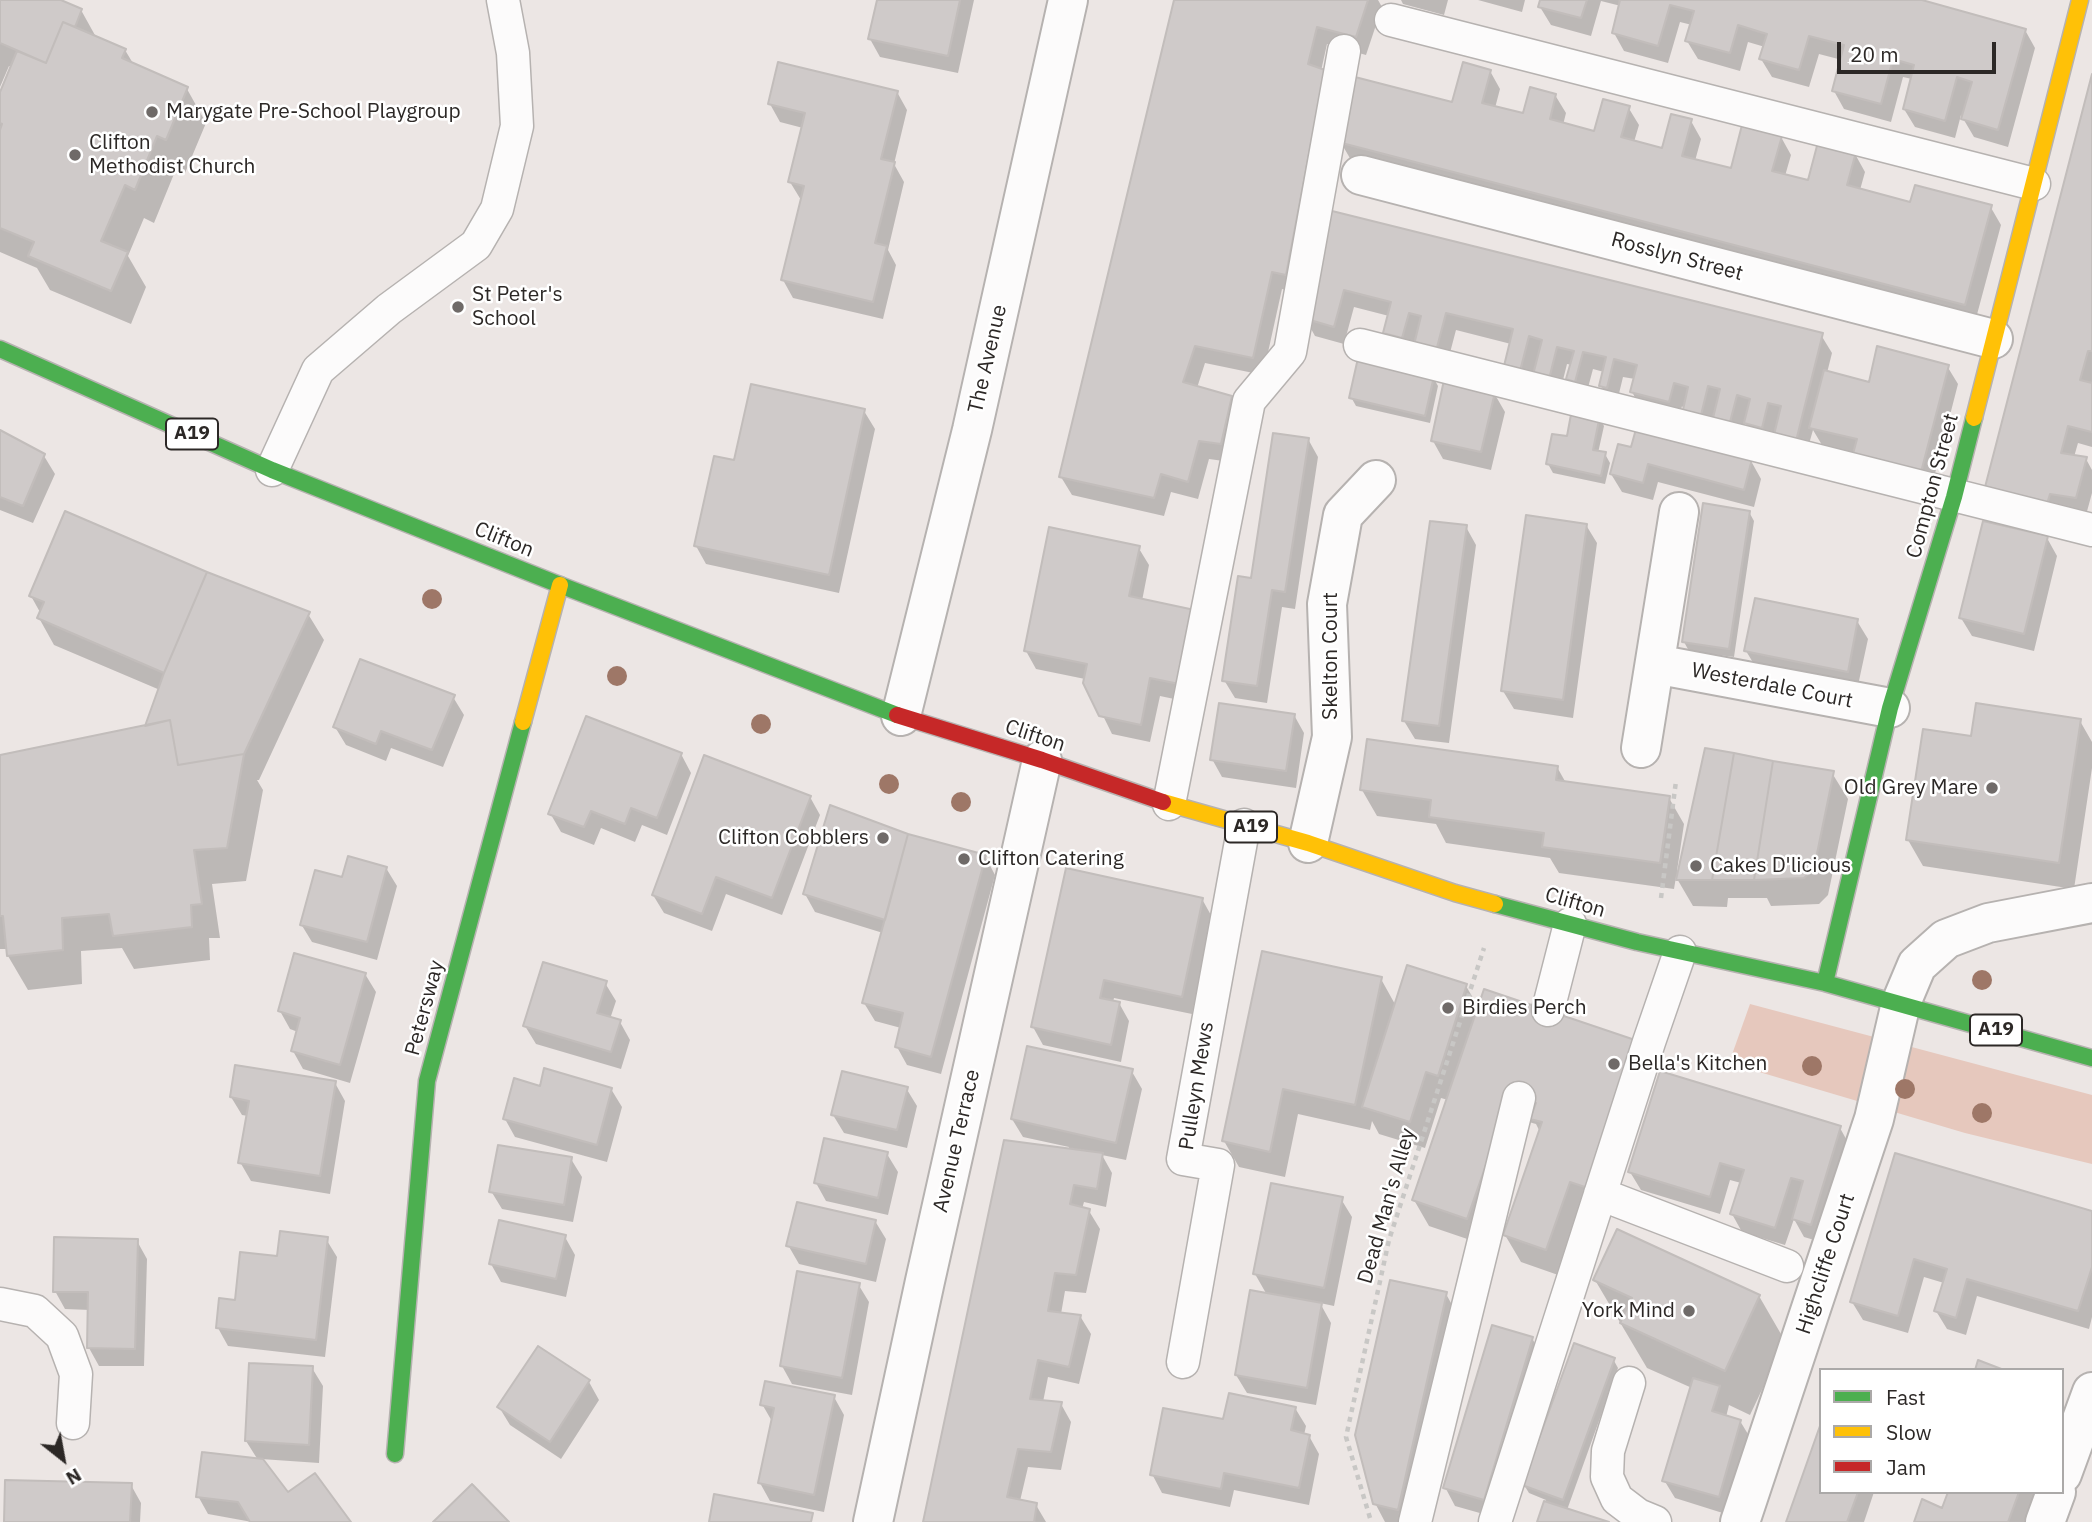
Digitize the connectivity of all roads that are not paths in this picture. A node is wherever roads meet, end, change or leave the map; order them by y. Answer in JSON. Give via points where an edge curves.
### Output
{"nodes":[{"id":1,"x":503,"y":0,"type":"edge"},
{"id":2,"x":1068,"y":0,"type":"edge"},
{"id":3,"x":2080,"y":0,"type":"edge"},
{"id":4,"x":1391,"y":20,"type":"dead end"},
{"id":5,"x":1344,"y":51,"type":"dead end"},
{"id":6,"x":1361,"y":175,"type":"dead end"},
{"id":7,"x":2034,"y":184,"type":"junction"},
{"id":8,"x":1993,"y":339,"type":"junction"},
{"id":9,"x":1360,"y":345,"type":"dead end"},
{"id":10,"x":0,"y":349,"type":"edge"},
{"id":11,"x":272,"y":470,"type":"junction"},
{"id":12,"x":1376,"y":480,"type":"dead end"},
{"id":13,"x":1954,"y":496,"type":"junction"},
{"id":14,"x":1679,"y":512,"type":"dead end"},
{"id":15,"x":2092,"y":530,"type":"edge"},
{"id":16,"x":560,"y":585,"type":"junction"},
{"id":17,"x":1654,"y":664,"type":"junction"},
{"id":18,"x":1890,"y":708,"type":"junction"},
{"id":19,"x":901,"y":716,"type":"junction"},
{"id":20,"x":1641,"y":748,"type":"road end"},
{"id":21,"x":1042,"y":760,"type":"junction"},
{"id":22,"x":1169,"y":804,"type":"junction"},
{"id":23,"x":1244,"y":825,"type":"junction"},
{"id":24,"x":1308,"y":843,"type":"junction"},
{"id":25,"x":2092,"y":902,"type":"edge"},
{"id":26,"x":1570,"y":924,"type":"junction"},
{"id":27,"x":1667,"y":949,"type":"junction"},
{"id":28,"x":1825,"y":983,"type":"junction"},
{"id":29,"x":1900,"y":1003,"type":"junction"},
{"id":30,"x":1548,"y":1010,"type":"dead end"},
{"id":31,"x":2092,"y":1058,"type":"edge"},
{"id":32,"x":1519,"y":1098,"type":"dead end"},
{"id":33,"x":1600,"y":1194,"type":"junction"},
{"id":34,"x":1787,"y":1266,"type":"dead end"},
{"id":35,"x":0,"y":1304,"type":"edge"},
{"id":36,"x":1183,"y":1362,"type":"dead end"},
{"id":37,"x":1629,"y":1383,"type":"dead end"},
{"id":38,"x":2092,"y":1392,"type":"edge"},
{"id":39,"x":73,"y":1423,"type":"dead end"},
{"id":40,"x":395,"y":1454,"type":"dead end"},
{"id":41,"x":2064,"y":1469,"type":"edge"},
{"id":42,"x":2055,"y":1494,"type":"edge"},
{"id":43,"x":873,"y":1522,"type":"edge"},
{"id":44,"x":1415,"y":1522,"type":"edge"},
{"id":45,"x":1495,"y":1522,"type":"edge"},
{"id":46,"x":1655,"y":1522,"type":"edge"},
{"id":47,"x":1740,"y":1522,"type":"edge"},
{"id":48,"x":2045,"y":1522,"type":"edge"}],
"edges":[{"from":1,"to":11,"type":"lane","via":[[513,53],[517,127],[497,209],[476,245],[389,309],[318,370]]},
{"from":2,"to":19,"type":"street","name":"The Avenue","via":[[972,430]]},
{"from":3,"to":7,"type":"main road","name":"Compton Street"},
{"from":4,"to":7,"type":"lane"},
{"from":5,"to":22,"type":"lane","via":[[1290,352],[1249,401]]},
{"from":6,"to":8,"type":"street","name":"Rosslyn Street"},
{"from":7,"to":8,"type":"main road","name":"Compton Street"},
{"from":8,"to":13,"type":"main road","name":"Compton Street"},
{"from":9,"to":13,"type":"lane"},
{"from":10,"to":11,"type":"main road","name":"Clifton","number":"A19"},
{"from":11,"to":16,"type":"main road","name":"Clifton","number":"A19"},
{"from":12,"to":24,"type":"street","name":"Skelton Court","via":[[1343,515],[1327,604],[1332,737]]},
{"from":13,"to":15,"type":"lane"},
{"from":13,"to":18,"type":"main road","name":"Compton Street"},
{"from":14,"to":17,"type":"street"},
{"from":16,"to":19,"type":"main road","name":"Clifton","number":"A19"},
{"from":16,"to":40,"type":"main road","name":"Petersway","via":[[427,1081]]},
{"from":17,"to":18,"type":"street","name":"Westerdale Court"},
{"from":17,"to":20,"type":"street"},
{"from":18,"to":28,"type":"main road","name":"Compton Street"},
{"from":19,"to":21,"type":"main road","name":"Clifton","number":"A19"},
{"from":21,"to":22,"type":"main road","name":"Clifton","number":"A19"},
{"from":21,"to":43,"type":"street","name":"Avenue Terrace"},
{"from":22,"to":23,"type":"main road","name":"Clifton","number":"A19"},
{"from":23,"to":24,"type":"main road","name":"Clifton","number":"A19"},
{"from":23,"to":36,"type":"lane","name":"Pulleyn Mews","via":[[1183,1159],[1218,1165]]},
{"from":24,"to":26,"type":"main road","name":"Clifton","number":"A19","via":[[1455,893]]},
{"from":25,"to":29,"type":"street","name":"Highcliffe Court","via":[[1987,923],[1946,939],[1917,965]]},
{"from":26,"to":27,"type":"main road","name":"Clifton","number":"A19"},
{"from":26,"to":30,"type":"lane"},
{"from":27,"to":28,"type":"main road","name":"Clifton","number":"A19"},
{"from":27,"to":33,"type":"lane"},
{"from":28,"to":29,"type":"main road","name":"Clifton","number":"A19"},
{"from":29,"to":31,"type":"main road","name":"Clifton","number":"A19"},
{"from":29,"to":47,"type":"street","name":"Highcliffe Court","via":[[1874,1119]]},
{"from":32,"to":44,"type":"lane"},
{"from":33,"to":34,"type":"lane"},
{"from":33,"to":45,"type":"lane"},
{"from":35,"to":39,"type":"lane","via":[[35,1311],[62,1336],[76,1374]]},
{"from":37,"to":46,"type":"lane","via":[[1608,1451],[1606,1477],[1617,1499]]},
{"from":38,"to":41,"type":"street"},
{"from":42,"to":48,"type":"street"}]}
